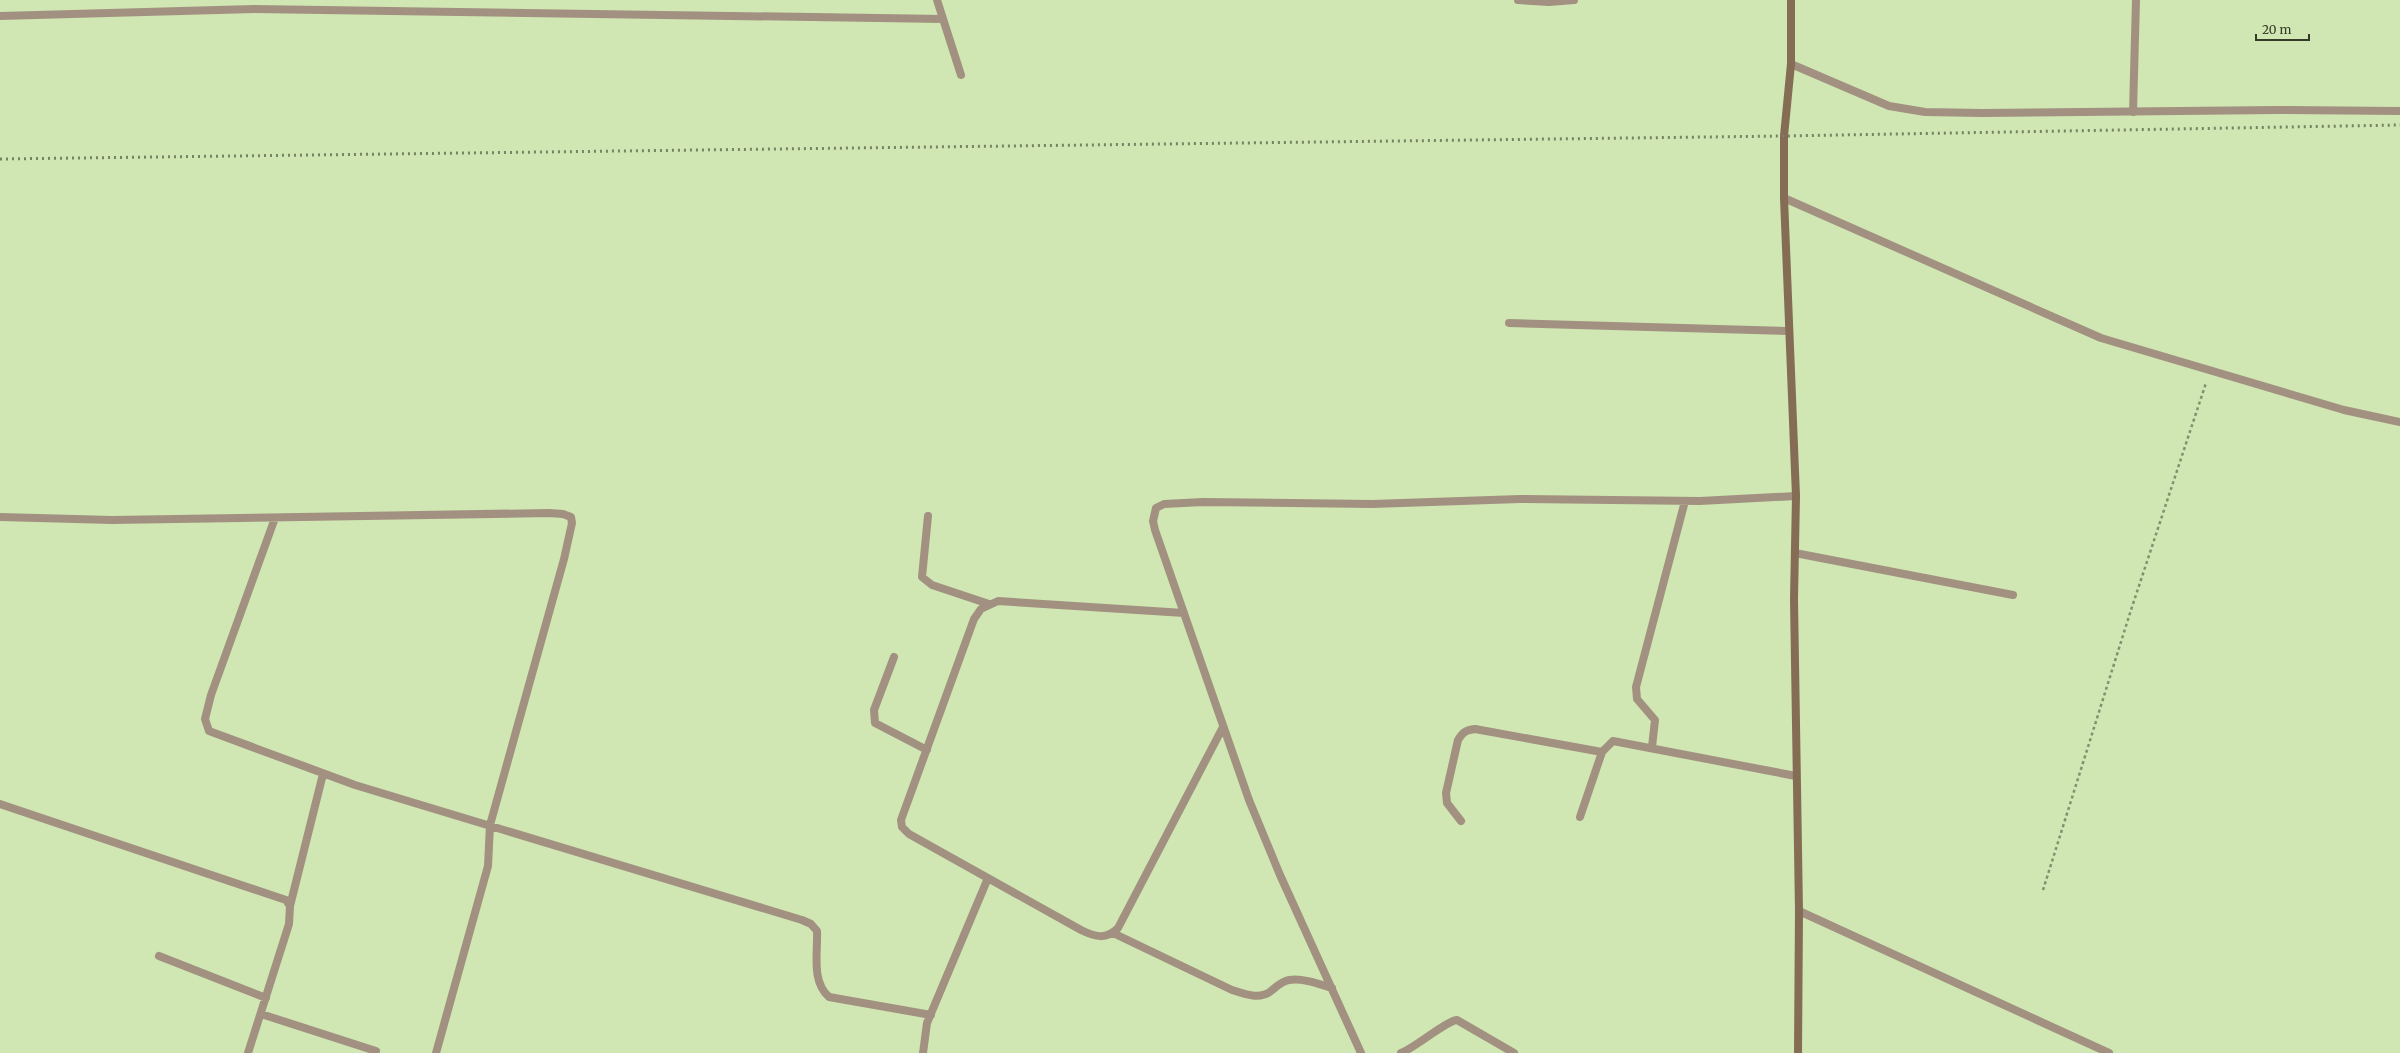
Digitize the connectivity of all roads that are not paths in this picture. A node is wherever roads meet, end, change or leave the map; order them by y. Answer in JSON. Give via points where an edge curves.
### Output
{"nodes":[{"id":1,"x":937,"y":0,"type":"edge"},
{"id":2,"x":1518,"y":0,"type":"edge"},
{"id":3,"x":1574,"y":0,"type":"edge"},
{"id":4,"x":1791,"y":0,"type":"edge"},
{"id":5,"x":2136,"y":0,"type":"edge"},
{"id":6,"x":0,"y":16,"type":"edge"},
{"id":7,"x":943,"y":19,"type":"junction"},
{"id":8,"x":1791,"y":64,"type":"junction"},
{"id":9,"x":961,"y":74,"type":"dead end"},
{"id":10,"x":2400,"y":111,"type":"edge"},
{"id":11,"x":2133,"y":112,"type":"junction"},
{"id":12,"x":1784,"y":198,"type":"junction"},
{"id":13,"x":1509,"y":323,"type":"dead end"},
{"id":14,"x":1788,"y":331,"type":"junction"},
{"id":15,"x":2400,"y":422,"type":"edge"},
{"id":16,"x":1796,"y":496,"type":"junction"},
{"id":17,"x":1685,"y":501,"type":"junction"},
{"id":18,"x":928,"y":516,"type":"dead end"},
{"id":19,"x":0,"y":517,"type":"edge"},
{"id":20,"x":276,"y":518,"type":"junction"},
{"id":21,"x":1795,"y":553,"type":"junction"},
{"id":22,"x":2013,"y":595,"type":"dead end"},
{"id":23,"x":989,"y":604,"type":"junction"},
{"id":24,"x":1184,"y":613,"type":"junction"},
{"id":25,"x":894,"y":657,"type":"dead end"},
{"id":26,"x":1223,"y":728,"type":"junction"},
{"id":27,"x":1652,"y":747,"type":"junction"},
{"id":28,"x":927,"y":750,"type":"junction"},
{"id":29,"x":1602,"y":752,"type":"junction"},
{"id":30,"x":323,"y":774,"type":"junction"},
{"id":31,"x":1796,"y":776,"type":"junction"},
{"id":32,"x":0,"y":804,"type":"edge"},
{"id":33,"x":1580,"y":817,"type":"dead end"},
{"id":34,"x":1461,"y":821,"type":"dead end"},
{"id":35,"x":490,"y":825,"type":"junction"},
{"id":36,"x":988,"y":878,"type":"junction"},
{"id":37,"x":290,"y":906,"type":"junction"},
{"id":38,"x":1799,"y":911,"type":"junction"},
{"id":39,"x":1113,"y":933,"type":"junction"},
{"id":40,"x":159,"y":956,"type":"dead end"},
{"id":41,"x":1332,"y":988,"type":"junction"},
{"id":42,"x":266,"y":998,"type":"junction"},
{"id":43,"x":261,"y":1014,"type":"junction"},
{"id":44,"x":931,"y":1015,"type":"junction"},
{"id":45,"x":376,"y":1051,"type":"dead end"},
{"id":46,"x":248,"y":1053,"type":"edge"},
{"id":47,"x":436,"y":1053,"type":"edge"},
{"id":48,"x":923,"y":1053,"type":"edge"},
{"id":49,"x":1361,"y":1053,"type":"edge"},
{"id":50,"x":1401,"y":1053,"type":"edge"},
{"id":51,"x":1514,"y":1053,"type":"edge"},
{"id":52,"x":1798,"y":1053,"type":"edge"},
{"id":53,"x":2109,"y":1053,"type":"edge"}],
"edges":[{"from":1,"to":7,"type":"street"},
{"from":2,"to":3,"type":"street"},
{"from":4,"to":8,"type":"main road"},
{"from":5,"to":11,"type":"street"},
{"from":6,"to":7,"type":"street","via":[[254,9]]},
{"from":7,"to":9,"type":"street"},
{"from":8,"to":11,"type":"street","via":[[1889,106],[1905,110],[1982,113]]},
{"from":8,"to":12,"type":"main road","via":[[1784,136]]},
{"from":10,"to":11,"type":"street"},
{"from":12,"to":14,"type":"main road"},
{"from":12,"to":15,"type":"street","via":[[2101,338],[2344,410]]},
{"from":13,"to":14,"type":"street"},
{"from":14,"to":16,"type":"main road"},
{"from":16,"to":17,"type":"street"},
{"from":16,"to":21,"type":"main road"},
{"from":17,"to":24,"type":"street","via":[[1520,499],[1372,504],[1164,504],[1156,508],[1153,520]]},
{"from":17,"to":27,"type":"street","via":[[1636,686],[1637,699],[1655,720]]},
{"from":18,"to":23,"type":"street","via":[[922,576],[932,585]]},
{"from":19,"to":20,"type":"street","via":[[112,520]]},
{"from":20,"to":30,"type":"street","via":[[210,695],[205,719],[209,731]]},
{"from":20,"to":35,"type":"street","via":[[549,513],[563,514],[571,518],[564,559]]},
{"from":21,"to":22,"type":"street"},
{"from":21,"to":31,"type":"main road"},
{"from":23,"to":24,"type":"street","via":[[998,601]]},
{"from":23,"to":28,"type":"street","via":[[974,619]]},
{"from":24,"to":26,"type":"street"},
{"from":25,"to":28,"type":"street","via":[[874,710],[875,723]]},
{"from":26,"to":39,"type":"street","via":[[1118,928]]},
{"from":26,"to":41,"type":"street","via":[[1272,854]]},
{"from":27,"to":29,"type":"street","via":[[1613,740]]},
{"from":27,"to":31,"type":"street"},
{"from":28,"to":36,"type":"street","via":[[901,820],[902,827],[909,834]]},
{"from":29,"to":33,"type":"street"},
{"from":29,"to":34,"type":"street","via":[[1475,729],[1467,730],[1458,740],[1446,794],[1447,803]]},
{"from":30,"to":35,"type":"street"},
{"from":30,"to":37,"type":"street"},
{"from":31,"to":38,"type":"main road"},
{"from":32,"to":37,"type":"street","via":[[272,895],[286,900]]},
{"from":35,"to":44,"type":"street","via":[[811,924],[817,931],[818,981],[829,997]]},
{"from":35,"to":47,"type":"street","via":[[488,866]]},
{"from":36,"to":39,"type":"street","via":[[1093,936],[1105,937]]},
{"from":36,"to":44,"type":"street"},
{"from":37,"to":42,"type":"street","via":[[289,924]]},
{"from":38,"to":52,"type":"main road"},
{"from":38,"to":53,"type":"street"},
{"from":39,"to":41,"type":"street","via":[[1232,990],[1252,996],[1269,993],[1290,979]]},
{"from":40,"to":42,"type":"street"},
{"from":41,"to":49,"type":"street"},
{"from":42,"to":43,"type":"street"},
{"from":43,"to":45,"type":"street"},
{"from":43,"to":46,"type":"street"},
{"from":44,"to":48,"type":"street","via":[[924,1038]]},
{"from":50,"to":51,"type":"street","via":[[1425,1040],[1448,1022],[1457,1020]]}]}
